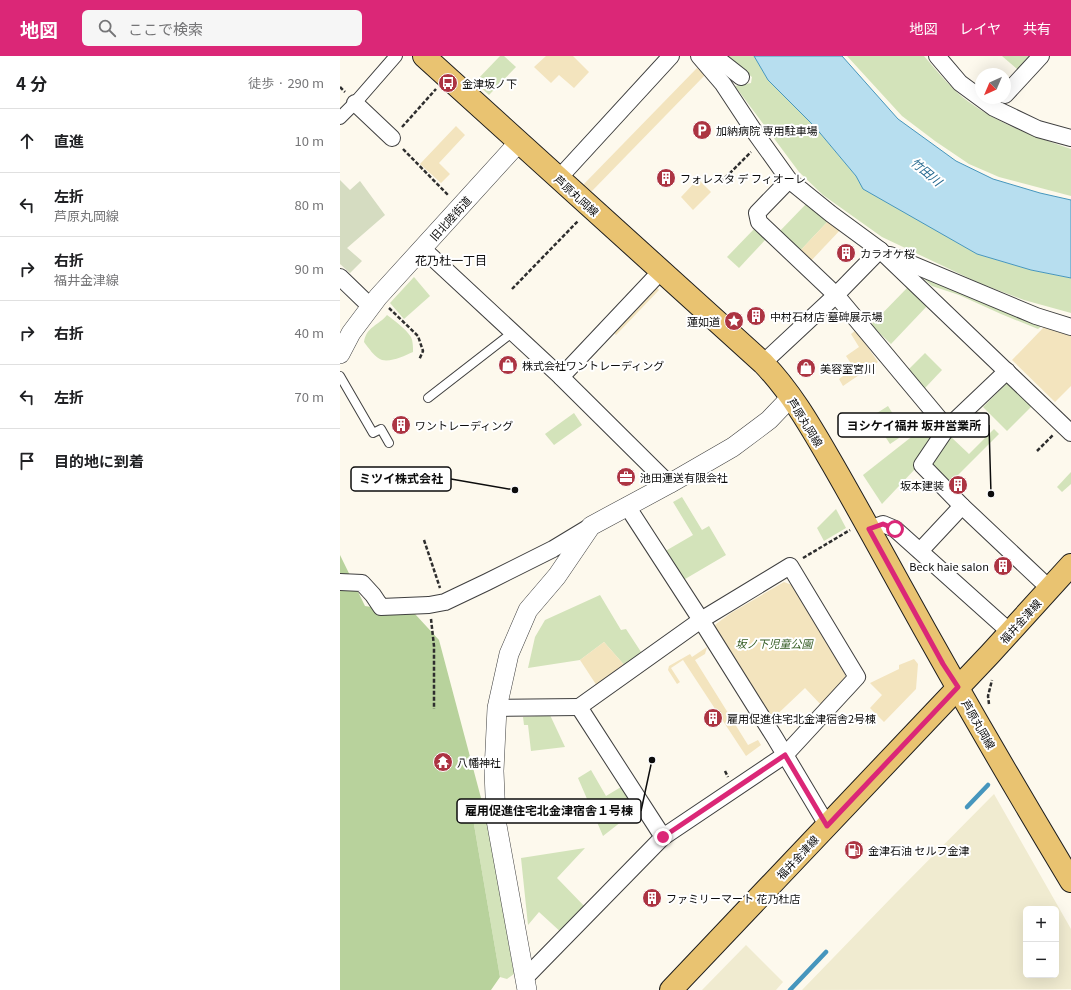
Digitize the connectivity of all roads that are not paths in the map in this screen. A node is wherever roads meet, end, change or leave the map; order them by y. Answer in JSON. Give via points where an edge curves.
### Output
{"nodes":[{"id":1,"x":396,"y":56,"type":"edge"},
{"id":2,"x":671,"y":56,"type":"edge"},
{"id":3,"x":699,"y":56,"type":"edge"},
{"id":4,"x":714,"y":56,"type":"edge"},
{"id":5,"x":937,"y":56,"type":"edge"},
{"id":6,"x":1041,"y":56,"type":"edge"},
{"id":7,"x":436,"y":63,"type":"edge"},
{"id":8,"x":741,"y":77,"type":"dead end"},
{"id":9,"x":1011,"y":88,"type":"edge"},
{"id":10,"x":975,"y":91,"type":"edge"},
{"id":11,"x":355,"y":103,"type":"junction"},
{"id":12,"x":1000,"y":104,"type":"edge"},
{"id":13,"x":340,"y":118,"type":"edge"},
{"id":14,"x":392,"y":138,"type":"road end"},
{"id":15,"x":1071,"y":138,"type":"edge"},
{"id":16,"x":519,"y":142,"type":"junction"},
{"id":17,"x":559,"y":178,"type":"junction"},
{"id":18,"x":789,"y":180,"type":"junction"},
{"id":19,"x":422,"y":248,"type":"junction"},
{"id":20,"x":880,"y":250,"type":"junction"},
{"id":21,"x":662,"y":270,"type":"junction"},
{"id":22,"x":340,"y":277,"type":"edge"},
{"id":23,"x":836,"y":295,"type":"junction"},
{"id":24,"x":374,"y":302,"type":"junction"},
{"id":25,"x":1071,"y":327,"type":"edge"},
{"id":26,"x":513,"y":332,"type":"junction"},
{"id":27,"x":340,"y":354,"type":"edge"},
{"id":28,"x":763,"y":363,"type":"junction"},
{"id":29,"x":1007,"y":371,"type":"junction"},
{"id":30,"x":340,"y":376,"type":"edge"},
{"id":31,"x":561,"y":377,"type":"junction"},
{"id":32,"x":791,"y":397,"type":"junction"},
{"id":33,"x":428,"y":398,"type":"dead end"},
{"id":34,"x":947,"y":428,"type":"junction"},
{"id":35,"x":1067,"y":429,"type":"edge"},
{"id":36,"x":389,"y":443,"type":"dead end"},
{"id":37,"x":669,"y":484,"type":"junction"},
{"id":38,"x":627,"y":506,"type":"junction"},
{"id":39,"x":962,"y":506,"type":"junction"},
{"id":40,"x":591,"y":526,"type":"junction"},
{"id":41,"x":860,"y":529,"type":"junction"},
{"id":42,"x":920,"y":551,"type":"junction"},
{"id":43,"x":1071,"y":565,"type":"edge"},
{"id":44,"x":340,"y":582,"type":"edge"},
{"id":45,"x":1049,"y":588,"type":"junction"},
{"id":46,"x":701,"y":620,"type":"junction"},
{"id":47,"x":1010,"y":632,"type":"junction"},
{"id":48,"x":958,"y":687,"type":"junction"},
{"id":49,"x":579,"y":707,"type":"junction"},
{"id":50,"x":497,"y":708,"type":"junction"},
{"id":51,"x":785,"y":755,"type":"junction"},
{"id":52,"x":827,"y":826,"type":"junction"},
{"id":53,"x":663,"y":837,"type":"junction"},
{"id":54,"x":1071,"y":882,"type":"edge"},
{"id":55,"x":526,"y":984,"type":"edge"},
{"id":56,"x":671,"y":990,"type":"edge"}],
"edges":[{"from":1,"to":11,"type":"street"},
{"from":2,"to":17,"type":"street"},
{"from":3,"to":18,"type":"street","via":[[723,84]]},
{"from":4,"to":8,"type":"street"},
{"from":5,"to":10,"type":"street","via":[[960,83]]},
{"from":6,"to":9,"type":"street"},
{"from":7,"to":16,"type":"main road","name":"芦原丸岡線"},
{"from":11,"to":13,"type":"street"},
{"from":11,"to":14,"type":"street"},
{"from":12,"to":15,"type":"street","via":[[1038,129]]},
{"from":16,"to":17,"type":"main road","name":"芦原丸岡線"},
{"from":16,"to":19,"type":"street","name":"旧北陸街道"},
{"from":17,"to":21,"type":"main road","name":"芦原丸岡線"},
{"from":18,"to":20,"type":"street"},
{"from":18,"to":23,"type":"street","via":[[757,213],[759,222]]},
{"from":19,"to":24,"type":"street","name":"旧北陸街道"},
{"from":19,"to":26,"type":"street"},
{"from":20,"to":23,"type":"street"},
{"from":20,"to":25,"type":"street","via":[[1036,316]]},
{"from":20,"to":29,"type":"street"},
{"from":21,"to":28,"type":"main road","name":"芦原丸岡線"},
{"from":21,"to":31,"type":"street"},
{"from":22,"to":24,"type":"street"},
{"from":23,"to":28,"type":"street"},
{"from":23,"to":34,"type":"street"},
{"from":24,"to":27,"type":"street","name":"旧北陸街道","via":[[351,333]]},
{"from":26,"to":31,"type":"street"},
{"from":26,"to":33,"type":"lane"},
{"from":28,"to":32,"type":"main road","name":"芦原丸岡線"},
{"from":29,"to":34,"type":"street"},
{"from":29,"to":35,"type":"street"},
{"from":30,"to":36,"type":"lane","via":[[372,433],[381,429]]},
{"from":31,"to":37,"type":"street"},
{"from":32,"to":37,"type":"street","via":[[769,420],[733,447]]},
{"from":32,"to":41,"type":"main road","name":"芦原丸岡線","via":[[806,419]]},
{"from":34,"to":39,"type":"street","via":[[922,465]]},
{"from":37,"to":38,"type":"street"},
{"from":38,"to":40,"type":"street"},
{"from":38,"to":46,"type":"street"},
{"from":39,"to":42,"type":"street"},
{"from":39,"to":45,"type":"street"},
{"from":40,"to":44,"type":"street","via":[[553,549],[488,582],[445,602],[430,606],[381,607],[362,583]]},
{"from":40,"to":50,"type":"street","via":[[557,576],[528,610],[509,654]]},
{"from":41,"to":42,"type":"street","via":[[883,524],[895,529]]},
{"from":41,"to":48,"type":"main road","name":"芦原丸岡線"},
{"from":42,"to":47,"type":"street"},
{"from":43,"to":45,"type":"main road","name":"福井金津線"},
{"from":45,"to":47,"type":"main road","name":"福井金津線"},
{"from":46,"to":49,"type":"street"},
{"from":46,"to":51,"type":"street"},
{"from":46,"to":51,"type":"street","via":[[790,566],[857,678]]},
{"from":47,"to":48,"type":"main road","name":"福井金津線"},
{"from":48,"to":52,"type":"main road","name":"福井金津線"},
{"from":48,"to":54,"type":"main road","name":"芦原丸岡線"},
{"from":49,"to":50,"type":"street"},
{"from":49,"to":53,"type":"street"},
{"from":50,"to":55,"type":"street","via":[[494,771],[496,820]]},
{"from":51,"to":52,"type":"street"},
{"from":51,"to":53,"type":"street"},
{"from":52,"to":56,"type":"main road","name":"福井金津線"},
{"from":53,"to":55,"type":"street"}]}
